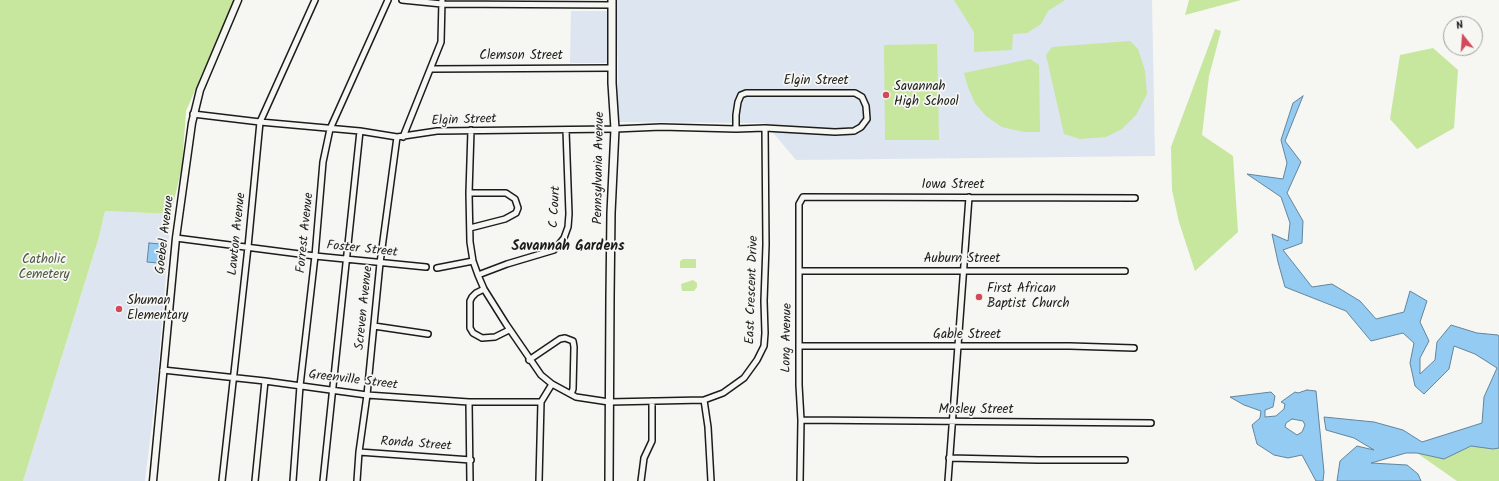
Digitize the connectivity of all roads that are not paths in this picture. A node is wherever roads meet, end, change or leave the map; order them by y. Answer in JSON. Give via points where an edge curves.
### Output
{"nodes":[{"id":1,"x":238,"y":0,"type":"edge"},
{"id":2,"x":315,"y":0,"type":"edge"},
{"id":3,"x":388,"y":0,"type":"edge"},
{"id":4,"x":402,"y":0,"type":"edge"},
{"id":5,"x":442,"y":2,"type":"edge"},
{"id":6,"x":588,"y":2,"type":"edge"},
{"id":7,"x":612,"y":3,"type":"edge"},
{"id":8,"x":612,"y":68,"type":"junction"},
{"id":9,"x":431,"y":69,"type":"junction"},
{"id":10,"x":193,"y":114,"type":"junction"},
{"id":11,"x":260,"y":122,"type":"junction"},
{"id":12,"x":765,"y":128,"type":"junction"},
{"id":13,"x":330,"y":129,"type":"junction"},
{"id":14,"x":615,"y":129,"type":"junction"},
{"id":15,"x":736,"y":129,"type":"junction"},
{"id":16,"x":471,"y":130,"type":"junction"},
{"id":17,"x":566,"y":130,"type":"junction"},
{"id":18,"x":360,"y":131,"type":"junction"},
{"id":19,"x":397,"y":137,"type":"junction"},
{"id":20,"x":403,"y":137,"type":"junction"},
{"id":21,"x":469,"y":193,"type":"junction"},
{"id":22,"x":803,"y":197,"type":"joint"},
{"id":23,"x":969,"y":198,"type":"junction"},
{"id":24,"x":1135,"y":198,"type":"dead end"},
{"id":25,"x":470,"y":228,"type":"junction"},
{"id":26,"x":176,"y":238,"type":"junction"},
{"id":27,"x":248,"y":247,"type":"junction"},
{"id":28,"x":315,"y":256,"type":"junction"},
{"id":29,"x":346,"y":259,"type":"junction"},
{"id":30,"x":473,"y":261,"type":"junction"},
{"id":31,"x":380,"y":263,"type":"junction"},
{"id":32,"x":426,"y":267,"type":"dead end"},
{"id":33,"x":437,"y":268,"type":"dead end"},
{"id":34,"x":800,"y":271,"type":"junction"},
{"id":35,"x":1125,"y":271,"type":"dead end"},
{"id":36,"x":964,"y":272,"type":"junction"},
{"id":37,"x":478,"y":275,"type":"junction"},
{"id":38,"x":484,"y":289,"type":"junction"},
{"id":39,"x":374,"y":326,"type":"junction"},
{"id":40,"x":510,"y":330,"type":"junction"},
{"id":41,"x":428,"y":334,"type":"dead end"},
{"id":42,"x":800,"y":346,"type":"junction"},
{"id":43,"x":958,"y":347,"type":"junction"},
{"id":44,"x":1134,"y":348,"type":"dead end"},
{"id":45,"x":529,"y":360,"type":"junction"},
{"id":46,"x":164,"y":370,"type":"junction"},
{"id":47,"x":233,"y":378,"type":"junction"},
{"id":48,"x":265,"y":381,"type":"junction"},
{"id":49,"x":552,"y":384,"type":"junction"},
{"id":50,"x":300,"y":386,"type":"junction"},
{"id":51,"x":333,"y":390,"type":"junction"},
{"id":52,"x":571,"y":394,"type":"junction"},
{"id":53,"x":367,"y":395,"type":"junction"},
{"id":54,"x":704,"y":400,"type":"junction"},
{"id":55,"x":652,"y":401,"type":"junction"},
{"id":56,"x":469,"y":402,"type":"junction"},
{"id":57,"x":541,"y":402,"type":"junction"},
{"id":58,"x":609,"y":402,"type":"junction"},
{"id":59,"x":801,"y":420,"type":"junction"},
{"id":60,"x":952,"y":422,"type":"junction"},
{"id":61,"x":1151,"y":423,"type":"dead end"},
{"id":62,"x":359,"y":452,"type":"junction"},
{"id":63,"x":949,"y":458,"type":"junction"},
{"id":64,"x":470,"y":460,"type":"junction"},
{"id":65,"x":1125,"y":460,"type":"dead end"},
{"id":66,"x":153,"y":481,"type":"edge"},
{"id":67,"x":222,"y":481,"type":"edge"},
{"id":68,"x":255,"y":481,"type":"edge"},
{"id":69,"x":293,"y":481,"type":"edge"},
{"id":70,"x":323,"y":481,"type":"edge"},
{"id":71,"x":357,"y":481,"type":"edge"},
{"id":72,"x":470,"y":481,"type":"edge"},
{"id":73,"x":539,"y":481,"type":"edge"},
{"id":74,"x":609,"y":481,"type":"edge"},
{"id":75,"x":641,"y":481,"type":"edge"},
{"id":76,"x":712,"y":481,"type":"edge"},
{"id":77,"x":800,"y":481,"type":"edge"},
{"id":78,"x":948,"y":481,"type":"edge"}],
"edges":[{"from":1,"to":10,"type":"street","name":"Goebel Avenue","via":[[200,90]]},
{"from":2,"to":11,"type":"street","name":"Lawton Avenue"},
{"from":3,"to":13,"type":"street","name":"Forrest Avenue"},
{"from":4,"to":5,"type":"street"},
{"from":5,"to":6,"type":"street"},
{"from":5,"to":9,"type":"street","via":[[441,42]]},
{"from":6,"to":7,"type":"street"},
{"from":7,"to":8,"type":"main road","name":"Pennsylvania Avenue"},
{"from":8,"to":9,"type":"street","name":"Clemson Street"},
{"from":8,"to":14,"type":"main road","name":"Pennsylvania Avenue"},
{"from":9,"to":20,"type":"street"},
{"from":10,"to":11,"type":"street","name":"Elgin Street"},
{"from":10,"to":26,"type":"street","name":"Goebel Avenue"},
{"from":11,"to":13,"type":"street","name":"Elgin Street"},
{"from":11,"to":27,"type":"street","name":"Lawton Avenue"},
{"from":12,"to":15,"type":"street","name":"Elgin Street"},
{"from":12,"to":15,"type":"street","name":"Elgin Street","via":[[854,131],[867,119],[866,106],[862,97],[855,94],[746,93],[741,95],[738,102]]},
{"from":12,"to":54,"type":"street","name":"East Crescent Drive","via":[[764,346],[744,378],[723,393]]},
{"from":13,"to":18,"type":"street","name":"Elgin Street"},
{"from":13,"to":28,"type":"street","name":"Forrest Avenue","via":[[324,162]]},
{"from":14,"to":15,"type":"street","name":"Elgin Street"},
{"from":14,"to":17,"type":"street","name":"Elgin Street"},
{"from":14,"to":58,"type":"main road","name":"Pennsylvania Avenue","via":[[611,213]]},
{"from":16,"to":17,"type":"street","name":"Elgin Street"},
{"from":16,"to":20,"type":"street","name":"Elgin Street","via":[[437,131]]},
{"from":16,"to":21,"type":"street","name":"East Crescent Drive"},
{"from":17,"to":37,"type":"street","name":"C Court","via":[[569,214],[564,238],[554,250]]},
{"from":18,"to":19,"type":"street","name":"Elgin Street"},
{"from":18,"to":29,"type":"street"},
{"from":19,"to":20,"type":"street","name":"Elgin Street"},
{"from":19,"to":31,"type":"street","name":"Screven Avenue"},
{"from":21,"to":25,"type":"street","name":"East Crescent Drive"},
{"from":21,"to":25,"type":"street","via":[[506,193],[515,199],[518,208],[516,213],[505,219]]},
{"from":22,"to":23,"type":"street","name":"Iowa Street"},
{"from":22,"to":34,"type":"street","name":"Long Avenue","via":[[799,204]]},
{"from":23,"to":24,"type":"street","name":"Iowa Street"},
{"from":23,"to":36,"type":"street"},
{"from":25,"to":30,"type":"street","name":"East Crescent Drive"},
{"from":26,"to":27,"type":"street","name":"Foster Street"},
{"from":26,"to":46,"type":"street","name":"Goebel Avenue"},
{"from":27,"to":28,"type":"street","name":"Foster Street"},
{"from":27,"to":47,"type":"street","name":"Lawton Avenue"},
{"from":28,"to":29,"type":"street","name":"Foster Street"},
{"from":28,"to":50,"type":"street","name":"Forrest Avenue"},
{"from":29,"to":31,"type":"street","name":"Foster Street"},
{"from":29,"to":51,"type":"street"},
{"from":30,"to":33,"type":"street"},
{"from":30,"to":37,"type":"street","name":"East Crescent Drive"},
{"from":31,"to":32,"type":"street","name":"Foster Street"},
{"from":31,"to":39,"type":"street","name":"Screven Avenue"},
{"from":34,"to":36,"type":"street","name":"Auburn Street"},
{"from":34,"to":42,"type":"street","name":"Long Avenue"},
{"from":35,"to":36,"type":"street","name":"Auburn Street"},
{"from":36,"to":43,"type":"street"},
{"from":37,"to":38,"type":"street","name":"East Crescent Drive"},
{"from":38,"to":40,"type":"street","name":"East Crescent Drive"},
{"from":38,"to":40,"type":"street","via":[[476,293],[470,301],[470,328],[473,333],[482,338],[495,337]]},
{"from":39,"to":41,"type":"street"},
{"from":39,"to":53,"type":"street","name":"Screven Avenue"},
{"from":40,"to":45,"type":"street","name":"East Crescent Drive"},
{"from":42,"to":43,"type":"street","name":"Gable Street"},
{"from":42,"to":59,"type":"street","name":"Long Avenue"},
{"from":43,"to":44,"type":"street","name":"Gable Street"},
{"from":43,"to":60,"type":"street"},
{"from":45,"to":49,"type":"street","name":"East Crescent Drive"},
{"from":45,"to":52,"type":"street","via":[[560,339],[573,341],[574,389]]},
{"from":46,"to":47,"type":"street","name":"Greenville Street"},
{"from":46,"to":66,"type":"street","name":"Goebel Avenue"},
{"from":47,"to":48,"type":"street","name":"Greenville Street"},
{"from":47,"to":67,"type":"street","name":"Lawton Avenue"},
{"from":48,"to":50,"type":"street","name":"Greenville Street"},
{"from":48,"to":68,"type":"street"},
{"from":49,"to":52,"type":"street","name":"East Crescent Drive"},
{"from":49,"to":57,"type":"street"},
{"from":50,"to":51,"type":"street","name":"Greenville Street"},
{"from":50,"to":69,"type":"street","name":"Forrest Avenue"},
{"from":51,"to":53,"type":"street","name":"Greenville Street"},
{"from":51,"to":70,"type":"street"},
{"from":52,"to":58,"type":"street","name":"East Crescent Drive"},
{"from":53,"to":56,"type":"street","name":"Greenville Street"},
{"from":53,"to":62,"type":"street","name":"Screven Avenue"},
{"from":54,"to":55,"type":"street","name":"East Crescent Drive"},
{"from":54,"to":76,"type":"street"},
{"from":55,"to":58,"type":"street","name":"East Crescent Drive"},
{"from":55,"to":75,"type":"street","via":[[652,441],[644,458]]},
{"from":56,"to":57,"type":"street","name":"Greenville Street"},
{"from":56,"to":64,"type":"street"},
{"from":57,"to":73,"type":"street"},
{"from":58,"to":74,"type":"main road","name":"Pennsylvania Avenue"},
{"from":59,"to":60,"type":"street","name":"Mosley Street"},
{"from":59,"to":77,"type":"street","name":"Long Avenue"},
{"from":60,"to":61,"type":"street","name":"Mosley Street"},
{"from":60,"to":63,"type":"street"},
{"from":62,"to":64,"type":"street","name":"Ronda Street"},
{"from":62,"to":71,"type":"street","name":"Screven Avenue"},
{"from":63,"to":65,"type":"street"},
{"from":63,"to":78,"type":"street"},
{"from":64,"to":72,"type":"street"}]}
